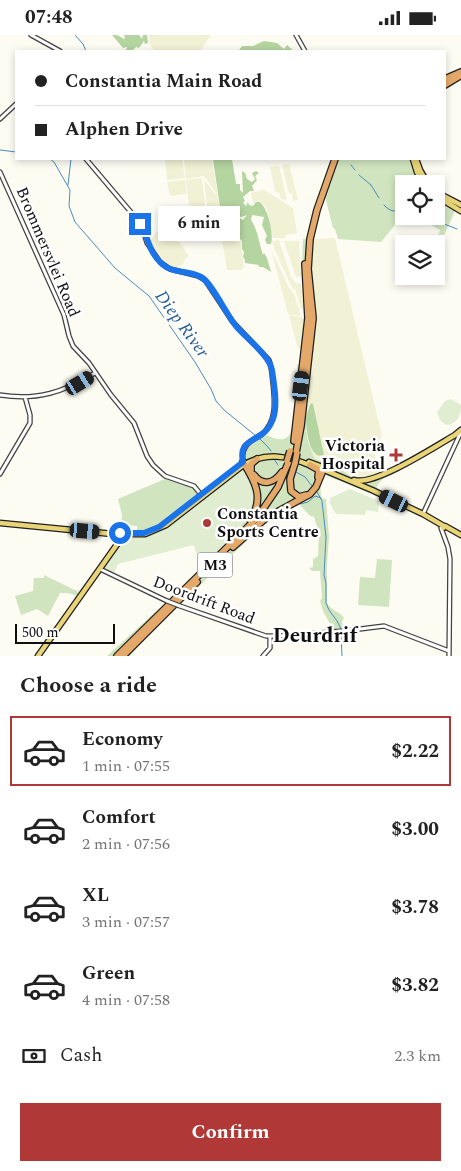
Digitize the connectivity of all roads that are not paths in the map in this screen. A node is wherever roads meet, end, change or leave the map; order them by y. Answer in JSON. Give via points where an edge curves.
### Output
{"nodes":[{"id":1,"x":30,"y":35,"type":"edge"},
{"id":2,"x":296,"y":35,"type":"edge"},
{"id":3,"x":58,"y":50,"type":"edge"},
{"id":4,"x":304,"y":50,"type":"edge"},
{"id":5,"x":460,"y":74,"type":"edge"},
{"id":6,"x":446,"y":81,"type":"edge"},
{"id":7,"x":15,"y":105,"type":"edge"},
{"id":8,"x":0,"y":119,"type":"edge"},
{"id":9,"x":87,"y":160,"type":"edge"},
{"id":10,"x":334,"y":160,"type":"edge"},
{"id":11,"x":415,"y":160,"type":"edge"},
{"id":12,"x":0,"y":172,"type":"edge"},
{"id":13,"x":328,"y":174,"type":"junction"},
{"id":14,"x":422,"y":175,"type":"edge"},
{"id":15,"x":445,"y":198,"type":"edge"},
{"id":16,"x":445,"y":200,"type":"edge"},
{"id":17,"x":461,"y":204,"type":"edge"},
{"id":18,"x":461,"y":211,"type":"edge"},
{"id":19,"x":96,"y":373,"type":"junction"},
{"id":20,"x":0,"y":395,"type":"edge"},
{"id":21,"x":25,"y":397,"type":"junction"},
{"id":22,"x":456,"y":434,"type":"edge"},
{"id":23,"x":454,"y":444,"type":"junction"},
{"id":24,"x":294,"y":452,"type":"junction"},
{"id":25,"x":257,"y":459,"type":"junction"},
{"id":26,"x":244,"y":461,"type":"junction"},
{"id":27,"x":291,"y":462,"type":"junction"},
{"id":28,"x":310,"y":465,"type":"junction"},
{"id":29,"x":323,"y":468,"type":"junction"},
{"id":30,"x":251,"y":471,"type":"junction"},
{"id":31,"x":0,"y":474,"type":"edge"},
{"id":32,"x":318,"y":479,"type":"junction"},
{"id":33,"x":353,"y":481,"type":"junction"},
{"id":34,"x":361,"y":482,"type":"junction"},
{"id":35,"x":372,"y":490,"type":"junction"},
{"id":36,"x":203,"y":496,"type":"junction"},
{"id":37,"x":423,"y":514,"type":"junction"},
{"id":38,"x":0,"y":523,"type":"edge"},
{"id":39,"x":442,"y":527,"type":"junction"},
{"id":40,"x":103,"y":533,"type":"junction"},
{"id":41,"x":113,"y":534,"type":"junction"},
{"id":42,"x":120,"y":534,"type":"junction"},
{"id":43,"x":133,"y":535,"type":"junction"},
{"id":44,"x":461,"y":535,"type":"edge"},
{"id":45,"x":118,"y":542,"type":"junction"},
{"id":46,"x":230,"y":547,"type":"junction"},
{"id":47,"x":99,"y":568,"type":"junction"},
{"id":48,"x":270,"y":636,"type":"junction"},
{"id":49,"x":139,"y":637,"type":"junction"},
{"id":50,"x":449,"y":651,"type":"junction"},
{"id":51,"x":38,"y":656,"type":"edge"},
{"id":52,"x":116,"y":656,"type":"edge"},
{"id":53,"x":124,"y":656,"type":"edge"},
{"id":54,"x":263,"y":656,"type":"edge"},
{"id":55,"x":449,"y":656,"type":"edge"}],
"edges":[{"from":1,"to":3,"type":"street"},
{"from":2,"to":4,"type":"street"},
{"from":5,"to":6,"type":"highway"},
{"from":7,"to":8,"type":"street"},
{"from":9,"to":26,"type":"street","via":[[142,226],[147,243],[160,262],[170,269],[205,280],[232,321],[268,360],[275,407],[273,419],[264,433],[246,444]]},
{"from":10,"to":13,"type":"highway"},
{"from":11,"to":14,"type":"main road"},
{"from":12,"to":19,"type":"street","name":"Brommersvlei Road","via":[[64,315],[72,344]]},
{"from":13,"to":24,"type":"highway","via":[[310,239],[308,269],[312,323]]},
{"from":13,"to":24,"type":"highway","via":[[308,228],[305,269],[308,318]]},
{"from":15,"to":17,"type":"main road"},
{"from":16,"to":18,"type":"main road"},
{"from":19,"to":21,"type":"street","via":[[66,389]]},
{"from":19,"to":36,"type":"street","name":"Brommersvlei Road","via":[[134,423],[156,469],[165,476],[191,485]]},
{"from":20,"to":21,"type":"street"},
{"from":21,"to":31,"type":"street","via":[[30,421]]},
{"from":22,"to":23,"type":"street"},
{"from":22,"to":23,"type":"street"},
{"from":22,"to":34,"type":"main road","via":[[388,472]]},
{"from":23,"to":37,"type":"street"},
{"from":24,"to":27,"type":"highway","bridge":true},
{"from":25,"to":26,"type":"main road"},
{"from":25,"to":28,"type":"main road","via":[[280,456]]},
{"from":25,"to":30,"type":"highway","via":[[251,464]]},
{"from":26,"to":29,"type":"main road","via":[[280,453]]},
{"from":26,"to":30,"type":"highway"},
{"from":26,"to":36,"type":"main road"},
{"from":26,"to":46,"type":"highway","via":[[257,486],[257,506]]},
{"from":27,"to":30,"type":"highway","via":[[268,483],[260,481]]},
{"from":27,"to":32,"type":"highway","via":[[290,482],[296,496],[303,497],[309,493]]},
{"from":27,"to":46,"type":"highway","number":"M3","via":[[265,507]]},
{"from":28,"to":29,"type":"main road"},
{"from":28,"to":32,"type":"highway","via":[[319,470]]},
{"from":29,"to":32,"type":"highway"},
{"from":29,"to":33,"type":"main road"},
{"from":29,"to":46,"type":"highway","via":[[310,495],[266,518]]},
{"from":33,"to":34,"type":"main road"},
{"from":33,"to":35,"type":"main road"},
{"from":34,"to":35,"type":"main road"},
{"from":35,"to":37,"type":"main road"},
{"from":36,"to":42,"type":"main road","via":[[153,530]]},
{"from":36,"to":43,"type":"main road","via":[[160,529]]},
{"from":37,"to":39,"type":"main road"},
{"from":38,"to":40,"type":"main road"},
{"from":39,"to":44,"type":"main road"},
{"from":39,"to":50,"type":"street","via":[[450,559]]},
{"from":40,"to":41,"type":"main road"},
{"from":40,"to":42,"type":"main road"},
{"from":41,"to":42,"type":"main road"},
{"from":41,"to":45,"type":"main road","via":[[118,537]]},
{"from":42,"to":43,"type":"main road"},
{"from":42,"to":45,"type":"main road"},
{"from":43,"to":45,"type":"main road"},
{"from":45,"to":47,"type":"main road"},
{"from":46,"to":49,"type":"highway","number":"M3"},
{"from":47,"to":48,"type":"street","name":"Doordrift Road","bridge":true,"via":[[167,601]]},
{"from":47,"to":51,"type":"main road"},
{"from":48,"to":50,"type":"street","name":"Doordrift Road","via":[[385,627]]},
{"from":48,"to":54,"type":"street","via":[[270,648]]},
{"from":49,"to":52,"type":"highway","number":"M3"},
{"from":49,"to":53,"type":"highway"},
{"from":50,"to":55,"type":"street"}]}
